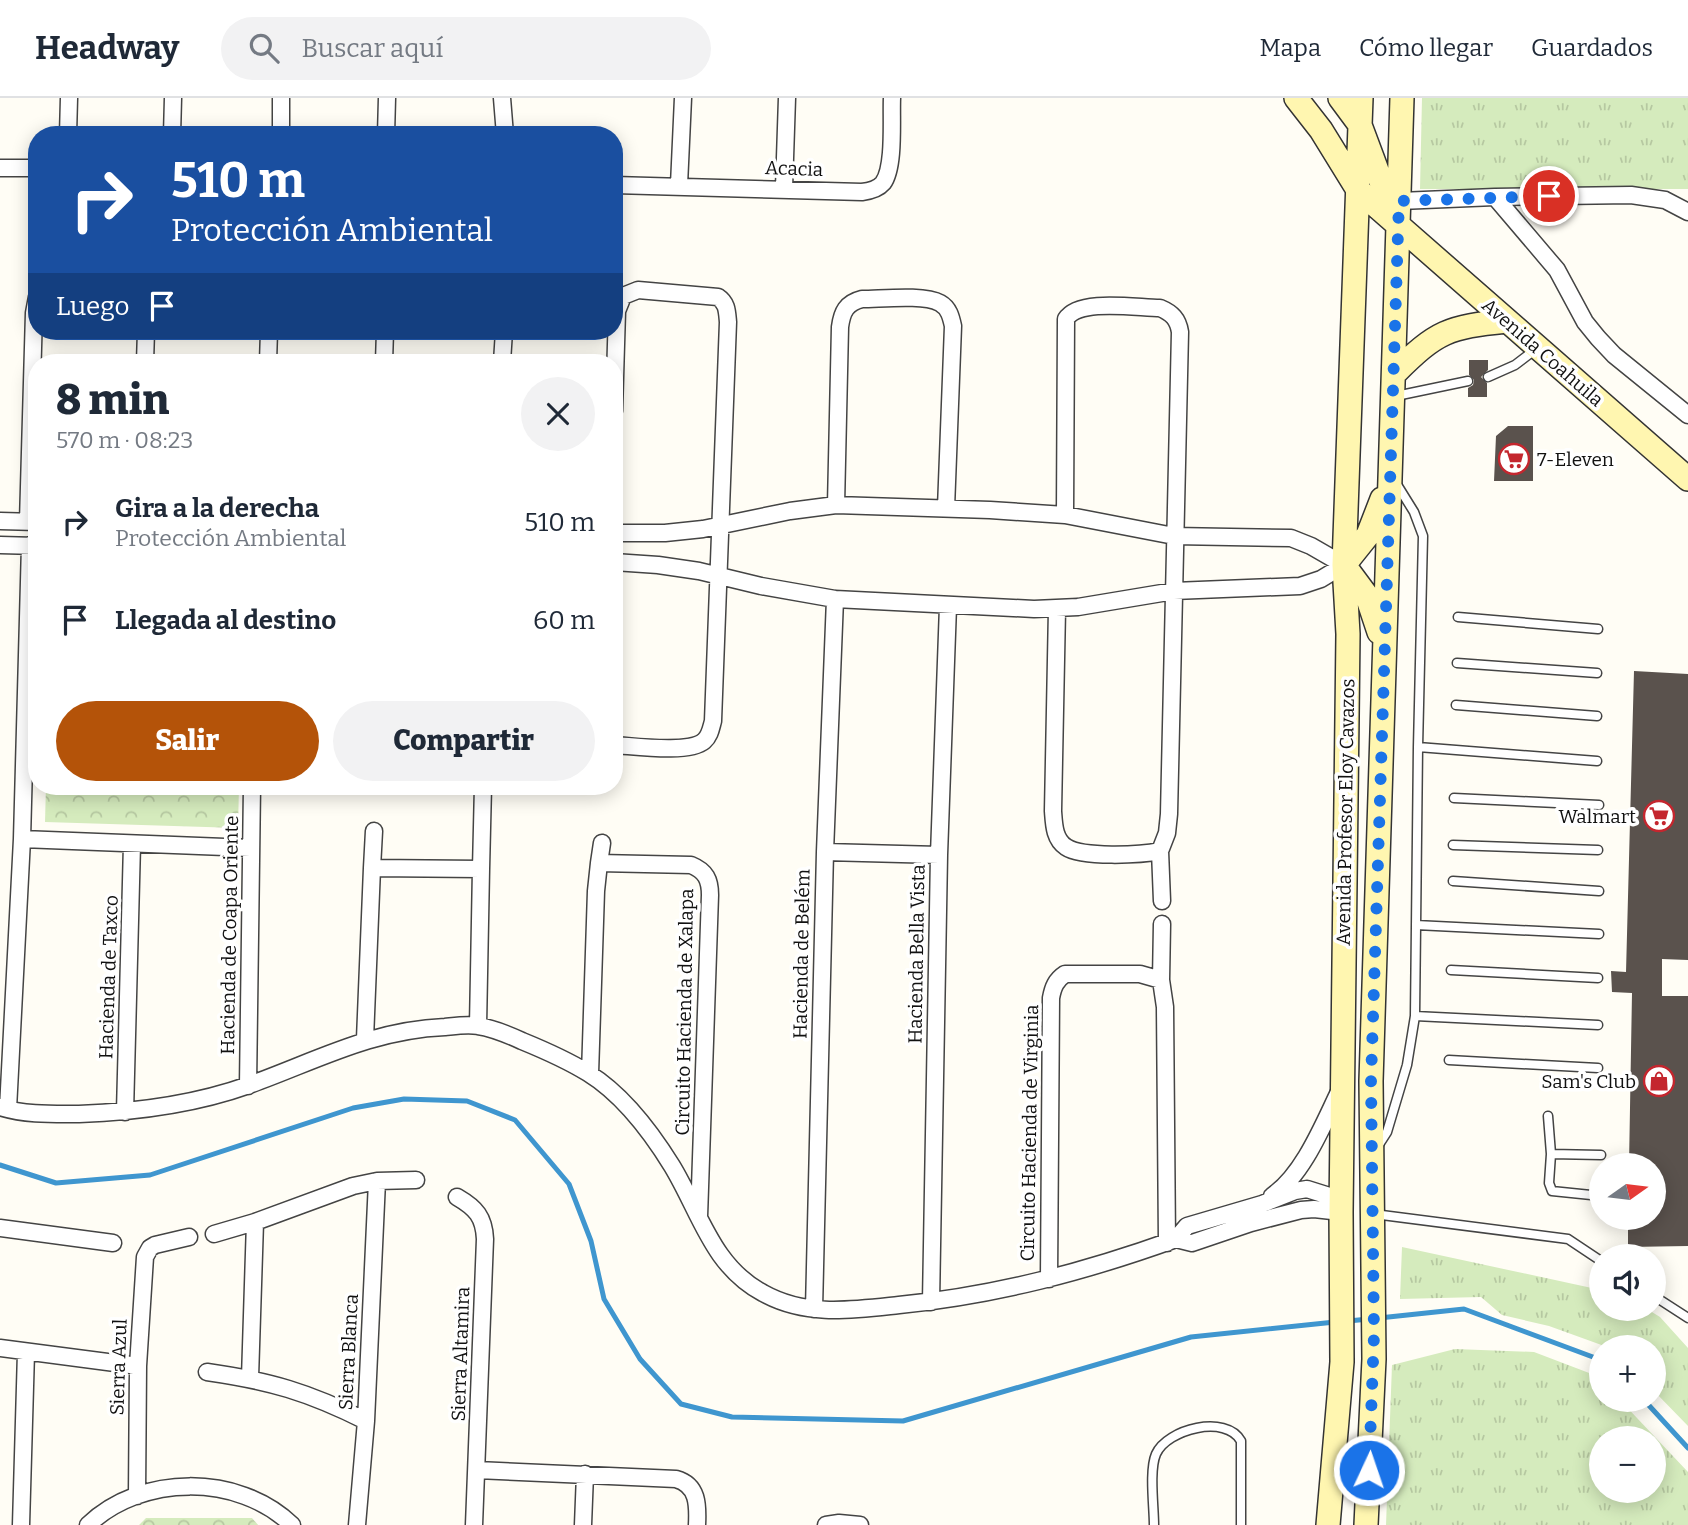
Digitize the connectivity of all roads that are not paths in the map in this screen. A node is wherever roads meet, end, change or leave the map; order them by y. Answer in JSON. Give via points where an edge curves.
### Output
{"nodes":[{"id":1,"x":69,"y":98,"type":"edge"},
{"id":2,"x":173,"y":98,"type":"edge"},
{"id":3,"x":281,"y":98,"type":"edge"},
{"id":4,"x":387,"y":98,"type":"edge"},
{"id":5,"x":502,"y":98,"type":"edge"},
{"id":6,"x":683,"y":98,"type":"edge"},
{"id":7,"x":787,"y":98,"type":"edge"},
{"id":8,"x":892,"y":98,"type":"edge"},
{"id":9,"x":1296,"y":98,"type":"edge"},
{"id":10,"x":1340,"y":98,"type":"edge"},
{"id":11,"x":1361,"y":98,"type":"edge"},
{"id":12,"x":1402,"y":98,"type":"edge"},
{"id":13,"x":1360,"y":125,"type":"junction"},
{"id":14,"x":68,"y":126,"type":"edge"},
{"id":15,"x":172,"y":126,"type":"edge"},
{"id":16,"x":281,"y":126,"type":"edge"},
{"id":17,"x":386,"y":126,"type":"edge"},
{"id":18,"x":504,"y":126,"type":"edge"},
{"id":19,"x":1321,"y":131,"type":"junction"},
{"id":20,"x":0,"y":168,"type":"edge"},
{"id":21,"x":28,"y":168,"type":"edge"},
{"id":22,"x":623,"y":185,"type":"edge"},
{"id":23,"x":679,"y":185,"type":"junction"},
{"id":24,"x":784,"y":188,"type":"junction"},
{"id":25,"x":1358,"y":190,"type":"junction"},
{"id":26,"x":1494,"y":197,"type":"junction"},
{"id":27,"x":1399,"y":201,"type":"junction"},
{"id":28,"x":1688,"y":212,"type":"edge"},
{"id":29,"x":1398,"y":226,"type":"junction"},
{"id":30,"x":623,"y":296,"type":"edge"},
{"id":31,"x":1507,"y":321,"type":"junction"},
{"id":32,"x":1538,"y":348,"type":"junction"},
{"id":33,"x":1395,"y":373,"type":"junction"},
{"id":34,"x":1488,"y":377,"type":"dead end"},
{"id":35,"x":1468,"y":381,"type":"dead end"},
{"id":36,"x":1393,"y":396,"type":"junction"},
{"id":37,"x":1688,"y":415,"type":"edge"},
{"id":38,"x":1389,"y":471,"type":"junction"},
{"id":39,"x":1688,"y":479,"type":"edge"},
{"id":40,"x":836,"y":505,"type":"junction"},
{"id":41,"x":946,"y":508,"type":"junction"},
{"id":42,"x":1065,"y":515,"type":"junction"},
{"id":43,"x":0,"y":521,"type":"edge"},
{"id":44,"x":28,"y":522,"type":"edge"},
{"id":45,"x":722,"y":526,"type":"junction"},
{"id":46,"x":623,"y":533,"type":"edge"},
{"id":47,"x":1174,"y":536,"type":"junction"},
{"id":48,"x":0,"y":545,"type":"edge"},
{"id":49,"x":28,"y":545,"type":"edge"},
{"id":50,"x":623,"y":563,"type":"edge"},
{"id":51,"x":1344,"y":565,"type":"junction"},
{"id":52,"x":719,"y":576,"type":"junction"},
{"id":53,"x":1174,"y":591,"type":"junction"},
{"id":54,"x":835,"y":599,"type":"junction"},
{"id":55,"x":948,"y":606,"type":"junction"},
{"id":56,"x":1058,"y":609,"type":"junction"},
{"id":57,"x":1458,"y":617,"type":"dead end"},
{"id":58,"x":1598,"y":629,"type":"dead end"},
{"id":59,"x":1384,"y":661,"type":"junction"},
{"id":60,"x":1457,"y":663,"type":"dead end"},
{"id":61,"x":1597,"y":673,"type":"dead end"},
{"id":62,"x":28,"y":679,"type":"edge"},
{"id":63,"x":1455,"y":705,"type":"dead end"},
{"id":64,"x":1597,"y":716,"type":"dead end"},
{"id":65,"x":623,"y":745,"type":"edge"},
{"id":66,"x":1418,"y":747,"type":"junction"},
{"id":67,"x":1597,"y":761,"type":"dead end"},
{"id":68,"x":252,"y":795,"type":"edge"},
{"id":69,"x":483,"y":795,"type":"edge"},
{"id":70,"x":1454,"y":798,"type":"dead end"},
{"id":71,"x":1599,"y":805,"type":"dead end"},
{"id":72,"x":374,"y":831,"type":"dead end"},
{"id":73,"x":22,"y":839,"type":"junction"},
{"id":74,"x":602,"y":843,"type":"dead end"},
{"id":75,"x":132,"y":844,"type":"junction"},
{"id":76,"x":1454,"y":845,"type":"dead end"},
{"id":77,"x":250,"y":848,"type":"junction"},
{"id":78,"x":1598,"y":850,"type":"dead end"},
{"id":79,"x":1160,"y":851,"type":"junction"},
{"id":80,"x":825,"y":852,"type":"junction"},
{"id":81,"x":939,"y":855,"type":"junction"},
{"id":82,"x":599,"y":863,"type":"junction"},
{"id":83,"x":372,"y":868,"type":"junction"},
{"id":84,"x":481,"y":869,"type":"junction"},
{"id":85,"x":1453,"y":881,"type":"dead end"},
{"id":86,"x":1599,"y":891,"type":"dead end"},
{"id":87,"x":1162,"y":901,"type":"dead end"},
{"id":88,"x":1162,"y":924,"type":"dead end"},
{"id":89,"x":1416,"y":925,"type":"junction"},
{"id":90,"x":1599,"y":934,"type":"dead end"},
{"id":91,"x":1451,"y":970,"type":"dead end"},
{"id":92,"x":1598,"y":978,"type":"dead end"},
{"id":93,"x":1161,"y":980,"type":"junction"},
{"id":94,"x":1415,"y":1016,"type":"junction"},
{"id":95,"x":1598,"y":1025,"type":"dead end"},
{"id":96,"x":478,"y":1026,"type":"junction"},
{"id":97,"x":365,"y":1040,"type":"junction"},
{"id":98,"x":1449,"y":1060,"type":"dead end"},
{"id":99,"x":1598,"y":1068,"type":"dead end"},
{"id":100,"x":590,"y":1074,"type":"junction"},
{"id":101,"x":248,"y":1086,"type":"junction"},
{"id":102,"x":1342,"y":1087,"type":"junction"},
{"id":103,"x":4,"y":1108,"type":"edge"},
{"id":104,"x":125,"y":1112,"type":"junction"},
{"id":105,"x":1548,"y":1116,"type":"dead end"},
{"id":106,"x":1373,"y":1154,"type":"junction"},
{"id":107,"x":1551,"y":1154,"type":"junction"},
{"id":108,"x":1589,"y":1155,"type":"edge"},
{"id":109,"x":416,"y":1180,"type":"dead end"},
{"id":110,"x":377,"y":1181,"type":"junction"},
{"id":111,"x":1589,"y":1195,"type":"edge"},
{"id":112,"x":457,"y":1197,"type":"dead end"},
{"id":113,"x":1262,"y":1204,"type":"junction"},
{"id":114,"x":1342,"y":1206,"type":"junction"},
{"id":115,"x":1374,"y":1214,"type":"junction"},
{"id":116,"x":698,"y":1219,"type":"junction"},
{"id":117,"x":255,"y":1222,"type":"junction"},
{"id":118,"x":0,"y":1228,"type":"edge"},
{"id":119,"x":214,"y":1234,"type":"dead end"},
{"id":120,"x":189,"y":1237,"type":"dead end"},
{"id":121,"x":1171,"y":1241,"type":"junction"},
{"id":122,"x":113,"y":1243,"type":"dead end"},
{"id":123,"x":1589,"y":1253,"type":"edge"},
{"id":124,"x":1049,"y":1279,"type":"junction"},
{"id":125,"x":931,"y":1302,"type":"junction"},
{"id":126,"x":1666,"y":1304,"type":"edge"},
{"id":127,"x":814,"y":1309,"type":"junction"},
{"id":128,"x":1688,"y":1318,"type":"edge"},
{"id":129,"x":0,"y":1348,"type":"edge"},
{"id":130,"x":26,"y":1352,"type":"junction"},
{"id":131,"x":138,"y":1366,"type":"junction"},
{"id":132,"x":207,"y":1372,"type":"dead end"},
{"id":133,"x":250,"y":1378,"type":"junction"},
{"id":134,"x":366,"y":1420,"type":"junction"},
{"id":135,"x":477,"y":1470,"type":"junction"},
{"id":136,"x":585,"y":1474,"type":"junction"},
{"id":137,"x":137,"y":1496,"type":"junction"},
{"id":138,"x":21,"y":1525,"type":"edge"},
{"id":139,"x":88,"y":1525,"type":"edge"},
{"id":140,"x":292,"y":1525,"type":"edge"},
{"id":141,"x":357,"y":1525,"type":"edge"},
{"id":142,"x":474,"y":1525,"type":"edge"},
{"id":143,"x":583,"y":1525,"type":"edge"},
{"id":144,"x":697,"y":1525,"type":"edge"},
{"id":145,"x":826,"y":1525,"type":"edge"},
{"id":146,"x":860,"y":1525,"type":"edge"},
{"id":147,"x":1154,"y":1525,"type":"edge"},
{"id":148,"x":1241,"y":1525,"type":"edge"},
{"id":149,"x":1328,"y":1525,"type":"edge"},
{"id":150,"x":1366,"y":1525,"type":"edge"}],
"edges":[{"from":1,"to":14,"type":"street"},
{"from":2,"to":15,"type":"street"},
{"from":3,"to":16,"type":"street"},
{"from":4,"to":17,"type":"street"},
{"from":5,"to":18,"type":"street"},
{"from":6,"to":23,"type":"street"},
{"from":7,"to":24,"type":"street"},
{"from":8,"to":24,"type":"street","name":"Acacia","via":[[889,160],[881,185],[862,192]]},
{"from":9,"to":19,"type":"main road","name":"Avenida Coahuila"},
{"from":10,"to":13,"type":"main road","name":"Avenida Coahuila"},
{"from":10,"to":19,"type":"main road","via":[[1342,127]]},
{"from":11,"to":13,"type":"main road","name":"Avenida Profesor Eloy Cavazos"},
{"from":12,"to":27,"type":"main road","name":"Avenida Profesor Eloy Cavazos"},
{"from":13,"to":25,"type":"main road","name":"Avenida Profesor Eloy Cavazos"},
{"from":13,"to":29,"type":"main road","name":"Avenida Coahuila"},
{"from":19,"to":25,"type":"main road","name":"Avenida Coahuila"},
{"from":20,"to":21,"type":"street"},
{"from":22,"to":23,"type":"street","name":"Acacia"},
{"from":23,"to":24,"type":"street","name":"Acacia"},
{"from":25,"to":29,"type":"main road","name":"Avenida Coahuila"},
{"from":25,"to":51,"type":"main road","name":"Avenida Profesor Eloy Cavazos"},
{"from":26,"to":27,"type":"street"},
{"from":26,"to":28,"type":"street","via":[[1631,195],[1665,200]]},
{"from":26,"to":37,"type":"street","via":[[1557,270],[1598,338]]},
{"from":27,"to":29,"type":"main road","name":"Avenida Profesor Eloy Cavazos"},
{"from":29,"to":31,"type":"main road","name":"Avenida Coahuila"},
{"from":29,"to":33,"type":"main road","name":"Avenida Profesor Eloy Cavazos"},
{"from":30,"to":45,"type":"street","via":[[638,290],[718,298],[727,307]]},
{"from":31,"to":32,"type":"main road","name":"Avenida Coahuila"},
{"from":31,"to":33,"type":"main road","via":[[1452,329],[1422,346]]},
{"from":32,"to":34,"type":"lane"},
{"from":32,"to":39,"type":"main road","name":"Avenida Coahuila"},
{"from":33,"to":36,"type":"main road","name":"Avenida Profesor Eloy Cavazos"},
{"from":35,"to":36,"type":"lane"},
{"from":36,"to":38,"type":"main road","name":"Avenida Profesor Eloy Cavazos"},
{"from":38,"to":51,"type":"main road","via":[[1368,535]]},
{"from":38,"to":59,"type":"main road","name":"Avenida Profesor Eloy Cavazos"},
{"from":38,"to":66,"type":"lane","via":[[1423,536]]},
{"from":40,"to":41,"type":"street"},
{"from":40,"to":41,"type":"street","via":[[840,327],[845,308],[862,299],[920,299],[947,309],[953,326]]},
{"from":40,"to":45,"type":"street"},
{"from":41,"to":42,"type":"street"},
{"from":42,"to":47,"type":"street"},
{"from":42,"to":47,"type":"street","via":[[1066,319],[1075,309],[1091,306],[1160,308],[1174,316],[1180,332]]},
{"from":43,"to":44,"type":"street"},
{"from":45,"to":46,"type":"street"},
{"from":45,"to":52,"type":"street"},
{"from":47,"to":51,"type":"street","via":[[1291,538]]},
{"from":47,"to":53,"type":"street"},
{"from":48,"to":49,"type":"street"},
{"from":50,"to":52,"type":"street"},
{"from":51,"to":53,"type":"street","via":[[1300,586]]},
{"from":51,"to":59,"type":"main road","via":[[1373,611]]},
{"from":51,"to":102,"type":"main road","name":"Avenida Profesor Eloy Cavazos","via":[[1348,634]]},
{"from":52,"to":54,"type":"street"},
{"from":52,"to":65,"type":"street","via":[[713,721],[706,740],[689,748]]},
{"from":53,"to":56,"type":"street"},
{"from":53,"to":79,"type":"street","via":[[1170,814]]},
{"from":54,"to":55,"type":"street"},
{"from":54,"to":80,"type":"street","name":"Hacienda de Belém"},
{"from":55,"to":56,"type":"street"},
{"from":55,"to":81,"type":"street","name":"Hacienda Bella Vista"},
{"from":56,"to":79,"type":"street","via":[[1054,828],[1066,847],[1083,852]]},
{"from":57,"to":58,"type":"lane"},
{"from":59,"to":106,"type":"main road","name":"Avenida Profesor Eloy Cavazos","via":[[1371,1081]]},
{"from":60,"to":61,"type":"lane"},
{"from":62,"to":73,"type":"street"},
{"from":63,"to":64,"type":"lane"},
{"from":66,"to":67,"type":"lane"},
{"from":66,"to":89,"type":"lane"},
{"from":68,"to":77,"type":"street","name":"Hacienda de Coapa Oriente"},
{"from":69,"to":84,"type":"street"},
{"from":70,"to":71,"type":"lane"},
{"from":72,"to":83,"type":"street"},
{"from":73,"to":75,"type":"street"},
{"from":73,"to":103,"type":"street"},
{"from":74,"to":82,"type":"street"},
{"from":75,"to":77,"type":"street"},
{"from":75,"to":104,"type":"street","name":"Hacienda de Taxco"},
{"from":76,"to":78,"type":"lane"},
{"from":77,"to":101,"type":"street","name":"Hacienda de Coapa Oriente"},
{"from":79,"to":87,"type":"street"},
{"from":80,"to":81,"type":"street"},
{"from":80,"to":127,"type":"street","name":"Hacienda de Belém"},
{"from":81,"to":125,"type":"street","name":"Hacienda Bella Vista"},
{"from":82,"to":100,"type":"street"},
{"from":82,"to":116,"type":"street","name":"Circuito Hacienda de Xalapa","via":[[691,865],[707,876],[710,885]]},
{"from":83,"to":84,"type":"street"},
{"from":83,"to":97,"type":"street"},
{"from":84,"to":96,"type":"street"},
{"from":85,"to":86,"type":"lane"},
{"from":88,"to":93,"type":"street"},
{"from":89,"to":90,"type":"lane"},
{"from":89,"to":94,"type":"lane"},
{"from":91,"to":92,"type":"lane"},
{"from":93,"to":121,"type":"street"},
{"from":93,"to":124,"type":"street","name":"Circuito Hacienda de Virginia","via":[[1140,974],[1072,973],[1059,978],[1053,988]]},
{"from":94,"to":95,"type":"lane"},
{"from":94,"to":106,"type":"lane","via":[[1407,1065],[1387,1132]]},
{"from":96,"to":97,"type":"street","via":[[412,1030]]},
{"from":96,"to":100,"type":"street","via":[[546,1050]]},
{"from":97,"to":101,"type":"street"},
{"from":98,"to":99,"type":"lane"},
{"from":100,"to":116,"type":"street","via":[[654,1140]]},
{"from":101,"to":104,"type":"street"},
{"from":102,"to":113,"type":"street","via":[[1296,1170]]},
{"from":102,"to":114,"type":"main road","name":"Avenida Profesor Eloy Cavazos"},
{"from":103,"to":104,"type":"street","via":[[61,1114]]},
{"from":105,"to":107,"type":"lane"},
{"from":106,"to":115,"type":"main road","name":"Avenida Profesor Eloy Cavazos"},
{"from":107,"to":108,"type":"lane"},
{"from":107,"to":111,"type":"lane","via":[[1552,1191]]},
{"from":109,"to":110,"type":"street"},
{"from":110,"to":117,"type":"street"},
{"from":110,"to":134,"type":"street","name":"Sierra Blanca"},
{"from":112,"to":135,"type":"street","name":"Sierra Altamira","via":[[476,1209],[485,1227]]},
{"from":113,"to":114,"type":"street","via":[[1307,1189]]},
{"from":113,"to":121,"type":"street","via":[[1188,1226]]},
{"from":114,"to":121,"type":"street","via":[[1301,1210],[1192,1243]]},
{"from":114,"to":149,"type":"main road","name":"Avenida Profesor Eloy Cavazos","via":[[1342,1362]]},
{"from":115,"to":123,"type":"lane","via":[[1568,1239]]},
{"from":115,"to":150,"type":"main road","name":"Avenida Profesor Eloy Cavazos","via":[[1374,1359]]},
{"from":116,"to":127,"type":"street","via":[[718,1252],[744,1281],[778,1301]]},
{"from":117,"to":119,"type":"street"},
{"from":117,"to":133,"type":"street"},
{"from":118,"to":122,"type":"street"},
{"from":120,"to":131,"type":"street","name":"Sierra Azul","via":[[155,1245],[145,1256]]},
{"from":121,"to":124,"type":"street"},
{"from":124,"to":125,"type":"street"},
{"from":125,"to":127,"type":"street","via":[[847,1311]]},
{"from":126,"to":128,"type":"lane"},
{"from":129,"to":130,"type":"street"},
{"from":130,"to":131,"type":"street"},
{"from":130,"to":138,"type":"street"},
{"from":131,"to":137,"type":"street","name":"Sierra Azul"},
{"from":132,"to":133,"type":"street"},
{"from":133,"to":134,"type":"street","via":[[306,1393]]},
{"from":134,"to":141,"type":"street","name":"Sierra Blanca"},
{"from":135,"to":136,"type":"street"},
{"from":135,"to":142,"type":"street","name":"Sierra Altamira"},
{"from":136,"to":143,"type":"street"},
{"from":136,"to":144,"type":"street","via":[[684,1481],[695,1492]]},
{"from":137,"to":139,"type":"street","via":[[119,1502]]},
{"from":137,"to":140,"type":"street","via":[[181,1487],[230,1490],[260,1502]]},
{"from":145,"to":146,"type":"street"},
{"from":147,"to":148,"type":"lane","via":[[1156,1453],[1173,1437],[1205,1426],[1233,1432],[1241,1441]]}]}
